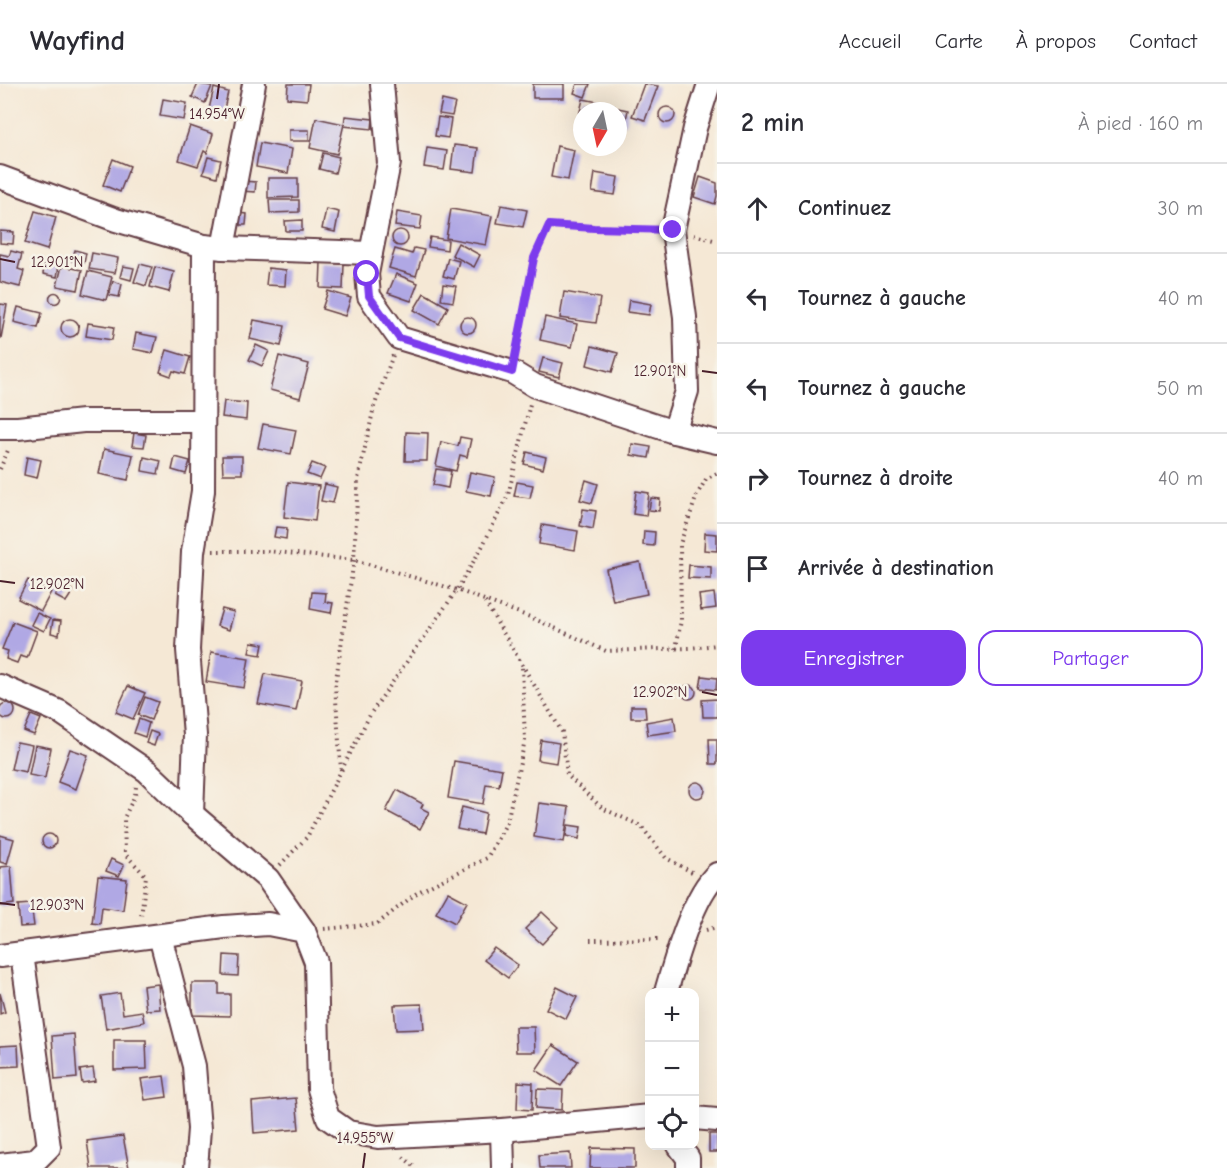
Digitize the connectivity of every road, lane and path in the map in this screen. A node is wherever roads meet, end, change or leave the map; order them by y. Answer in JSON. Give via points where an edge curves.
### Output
{"nodes":[{"id":1,"x":254,"y":84,"type":"edge"},
{"id":2,"x":382,"y":84,"type":"edge"},
{"id":3,"x":709,"y":84,"type":"edge"},
{"id":4,"x":0,"y":177,"type":"edge"},
{"id":5,"x":673,"y":230,"type":"junction"},
{"id":6,"x":213,"y":247,"type":"junction"},
{"id":7,"x":371,"y":253,"type":"junction"},
{"id":8,"x":399,"y":338,"type":"junction"},
{"id":9,"x":512,"y":372,"type":"junction"},
{"id":10,"x":535,"y":386,"type":"junction"},
{"id":11,"x":204,"y":421,"type":"junction"},
{"id":12,"x":0,"y":428,"type":"edge"},
{"id":13,"x":674,"y":432,"type":"junction"},
{"id":14,"x":717,"y":442,"type":"edge"},
{"id":15,"x":717,"y":473,"type":"edge"},
{"id":16,"x":193,"y":552,"type":"junction"},
{"id":17,"x":354,"y":560,"type":"junction"},
{"id":18,"x":457,"y":590,"type":"junction"},
{"id":19,"x":484,"y":600,"type":"junction"},
{"id":20,"x":717,"y":645,"type":"edge"},
{"id":21,"x":676,"y":649,"type":"junction"},
{"id":22,"x":522,"y":667,"type":"junction"},
{"id":23,"x":0,"y":686,"type":"edge"},
{"id":24,"x":341,"y":770,"type":"junction"},
{"id":25,"x":147,"y":771,"type":"junction"},
{"id":26,"x":192,"y":814,"type":"junction"},
{"id":27,"x":713,"y":878,"type":"edge"},
{"id":28,"x":268,"y":879,"type":"junction"},
{"id":29,"x":717,"y":927,"type":"edge"},
{"id":30,"x":304,"y":931,"type":"junction"},
{"id":31,"x":160,"y":936,"type":"junction"},
{"id":32,"x":682,"y":939,"type":"junction"},
{"id":33,"x":590,"y":940,"type":"dead end"},
{"id":34,"x":11,"y":955,"type":"edge"},
{"id":35,"x":667,"y":988,"type":"edge"},
{"id":36,"x":645,"y":1116,"type":"edge"},
{"id":37,"x":699,"y":1118,"type":"edge"},
{"id":38,"x":717,"y":1120,"type":"edge"},
{"id":39,"x":502,"y":1130,"type":"junction"},
{"id":40,"x":0,"y":1166,"type":"edge"},
{"id":41,"x":196,"y":1168,"type":"edge"},
{"id":42,"x":503,"y":1168,"type":"edge"}],
"edges":[{"from":1,"to":6,"type":"street"},
{"from":2,"to":7,"type":"street","via":[[389,163]]},
{"from":3,"to":5,"type":"street","via":[[695,128]]},
{"from":4,"to":6,"type":"street","via":[[116,220]]},
{"from":5,"to":9,"type":"path","via":[[549,225],[534,258]]},
{"from":5,"to":13,"type":"street","via":[[685,317],[687,391]]},
{"from":6,"to":7,"type":"street"},
{"from":6,"to":11,"type":"street"},
{"from":7,"to":8,"type":"street","via":[[367,274],[369,296]]},
{"from":8,"to":9,"type":"street"},
{"from":8,"to":17,"type":"path","via":[[374,407],[358,479]]},
{"from":9,"to":10,"type":"street"},
{"from":10,"to":13,"type":"street"},
{"from":10,"to":18,"type":"path","via":[[508,495]]},
{"from":11,"to":12,"type":"street","via":[[83,421]]},
{"from":11,"to":16,"type":"street","via":[[203,491]]},
{"from":13,"to":14,"type":"street"},
{"from":15,"to":21,"type":"path","via":[[706,479],[680,544],[681,620]]},
{"from":16,"to":17,"type":"path","via":[[267,550]]},
{"from":16,"to":26,"type":"street","via":[[188,650],[195,735]]},
{"from":17,"to":18,"type":"path"},
{"from":17,"to":24,"type":"path","via":[[335,686]]},
{"from":18,"to":19,"type":"path"},
{"from":18,"to":24,"type":"path","via":[[371,713]]},
{"from":19,"to":21,"type":"path","via":[[606,651]]},
{"from":19,"to":22,"type":"path"},
{"from":20,"to":21,"type":"path"},
{"from":22,"to":27,"type":"path","via":[[562,732],[567,775],[602,808],[641,826],[666,858]]},
{"from":22,"to":30,"type":"path","via":[[525,740],[507,822],[487,858],[418,892],[377,924]]},
{"from":23,"to":25,"type":"street","via":[[60,712]]},
{"from":24,"to":28,"type":"path","via":[[307,837]]},
{"from":25,"to":26,"type":"street"},
{"from":25,"to":31,"type":"path","via":[[139,773],[135,795],[124,818],[125,854],[146,876],[138,926]]},
{"from":26,"to":28,"type":"street"},
{"from":27,"to":32,"type":"street"},
{"from":28,"to":30,"type":"street"},
{"from":29,"to":32,"type":"path"},
{"from":30,"to":31,"type":"street","via":[[268,924]]},
{"from":30,"to":39,"type":"street","via":[[316,962],[319,1089],[328,1118],[348,1132],[378,1137]]},
{"from":31,"to":34,"type":"street"},
{"from":31,"to":41,"type":"street","via":[[194,1066],[199,1129]]},
{"from":32,"to":33,"type":"path"},
{"from":32,"to":35,"type":"street"},
{"from":34,"to":40,"type":"street","via":[[49,1147],[35,1161]]},
{"from":36,"to":39,"type":"street"},
{"from":37,"to":38,"type":"street"},
{"from":39,"to":42,"type":"street"}]}
